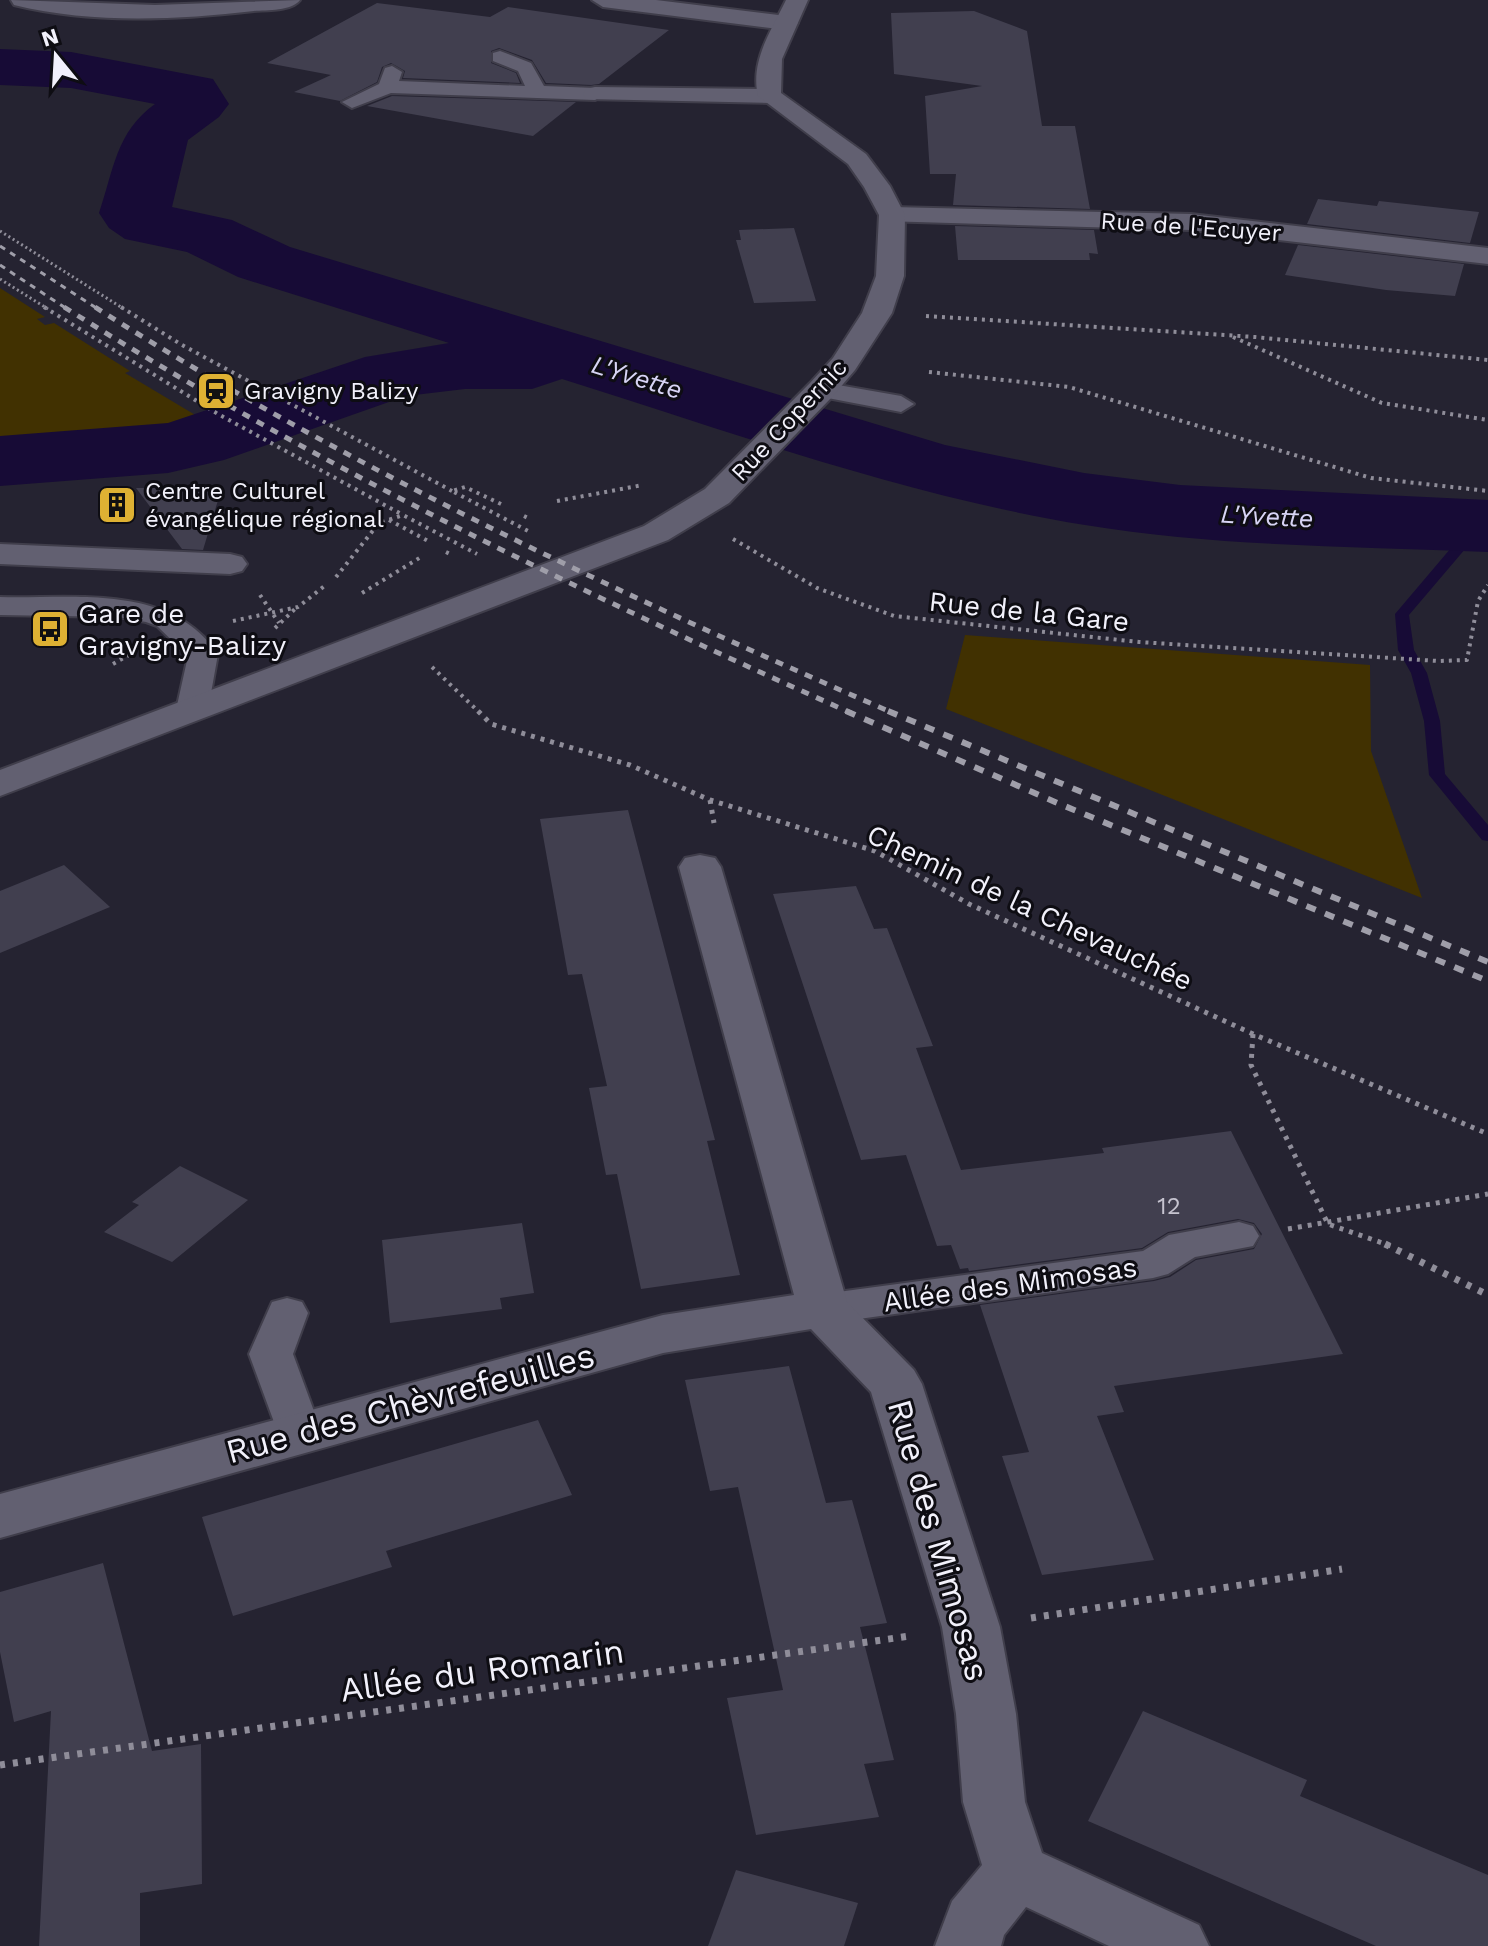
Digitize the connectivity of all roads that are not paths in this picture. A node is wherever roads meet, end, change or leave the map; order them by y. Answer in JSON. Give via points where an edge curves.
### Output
{"nodes":[{"id":1,"x":22,"y":0,"type":"edge"},
{"id":2,"x":289,"y":0,"type":"edge"},
{"id":3,"x":603,"y":0,"type":"edge"},
{"id":4,"x":797,"y":0,"type":"edge"},
{"id":5,"x":787,"y":23,"type":"junction"},
{"id":6,"x":500,"y":57,"type":"dead end"},
{"id":7,"x":536,"y":91,"type":"junction"},
{"id":8,"x":595,"y":94,"type":"joint"},
{"id":9,"x":770,"y":96,"type":"junction"},
{"id":10,"x":352,"y":102,"type":"dead end"},
{"id":11,"x":892,"y":215,"type":"junction"},
{"id":12,"x":1488,"y":256,"type":"edge"},
{"id":13,"x":818,"y":393,"type":"junction"},
{"id":14,"x":901,"y":404,"type":"dead end"},
{"id":15,"x":0,"y":554,"type":"edge"},
{"id":16,"x":230,"y":564,"type":"dead end"},
{"id":17,"x":0,"y":606,"type":"edge"},
{"id":18,"x":192,"y":710,"type":"junction"},
{"id":19,"x":0,"y":784,"type":"edge"},
{"id":20,"x":700,"y":867,"type":"dead end"},
{"id":21,"x":1239,"y":1236,"type":"road end"},
{"id":22,"x":823,"y":1309,"type":"junction"},
{"id":23,"x":287,"y":1313,"type":"dead end"},
{"id":24,"x":300,"y":1433,"type":"junction"},
{"id":25,"x":0,"y":1516,"type":"edge"},
{"id":26,"x":1016,"y":1871,"type":"junction"},
{"id":27,"x":968,"y":1946,"type":"edge"},
{"id":28,"x":1176,"y":1946,"type":"edge"}],
"edges":[{"from":1,"to":2,"type":"street","via":[[132,12]]},
{"from":3,"to":5,"type":"street"},
{"from":4,"to":5,"type":"street"},
{"from":5,"to":9,"type":"street","via":[[769,63],[765,84]]},
{"from":6,"to":7,"type":"lane","via":[[529,68]]},
{"from":7,"to":8,"type":"lane"},
{"from":7,"to":10,"type":"lane","via":[[390,79]]},
{"from":8,"to":9,"type":"street"},
{"from":9,"to":11,"type":"street","via":[[857,159]]},
{"from":11,"to":12,"type":"street","name":"Rue de l'Ecuyer","via":[[1191,222]]},
{"from":11,"to":13,"type":"street","name":"Rue Copernic","via":[[890,276],[877,313]]},
{"from":13,"to":14,"type":"lane"},
{"from":13,"to":18,"type":"street","name":"Rue Copernic","via":[[717,496],[656,533]]},
{"from":15,"to":16,"type":"street"},
{"from":17,"to":18,"type":"lane","via":[[118,608],[167,620],[203,654]]},
{"from":18,"to":19,"type":"street","name":"Rue Copernic"},
{"from":20,"to":22,"type":"street","name":"Rue des Mimosas"},
{"from":21,"to":22,"type":"lane","name":"Allée des Mimosas","via":[[1184,1245],[1153,1264]]},
{"from":22,"to":24,"type":"street","name":"Rue des Chèvrefeuilles","via":[[663,1334]]},
{"from":22,"to":26,"type":"street","name":"Rue des Mimosas","via":[[895,1384],[971,1627],[994,1802]]},
{"from":23,"to":24,"type":"lane","via":[[271,1354]]},
{"from":24,"to":25,"type":"street","name":"Rue des Chèvrefeuilles"},
{"from":26,"to":27,"type":"street","via":[[975,1922]]},
{"from":26,"to":28,"type":"street"}]}
